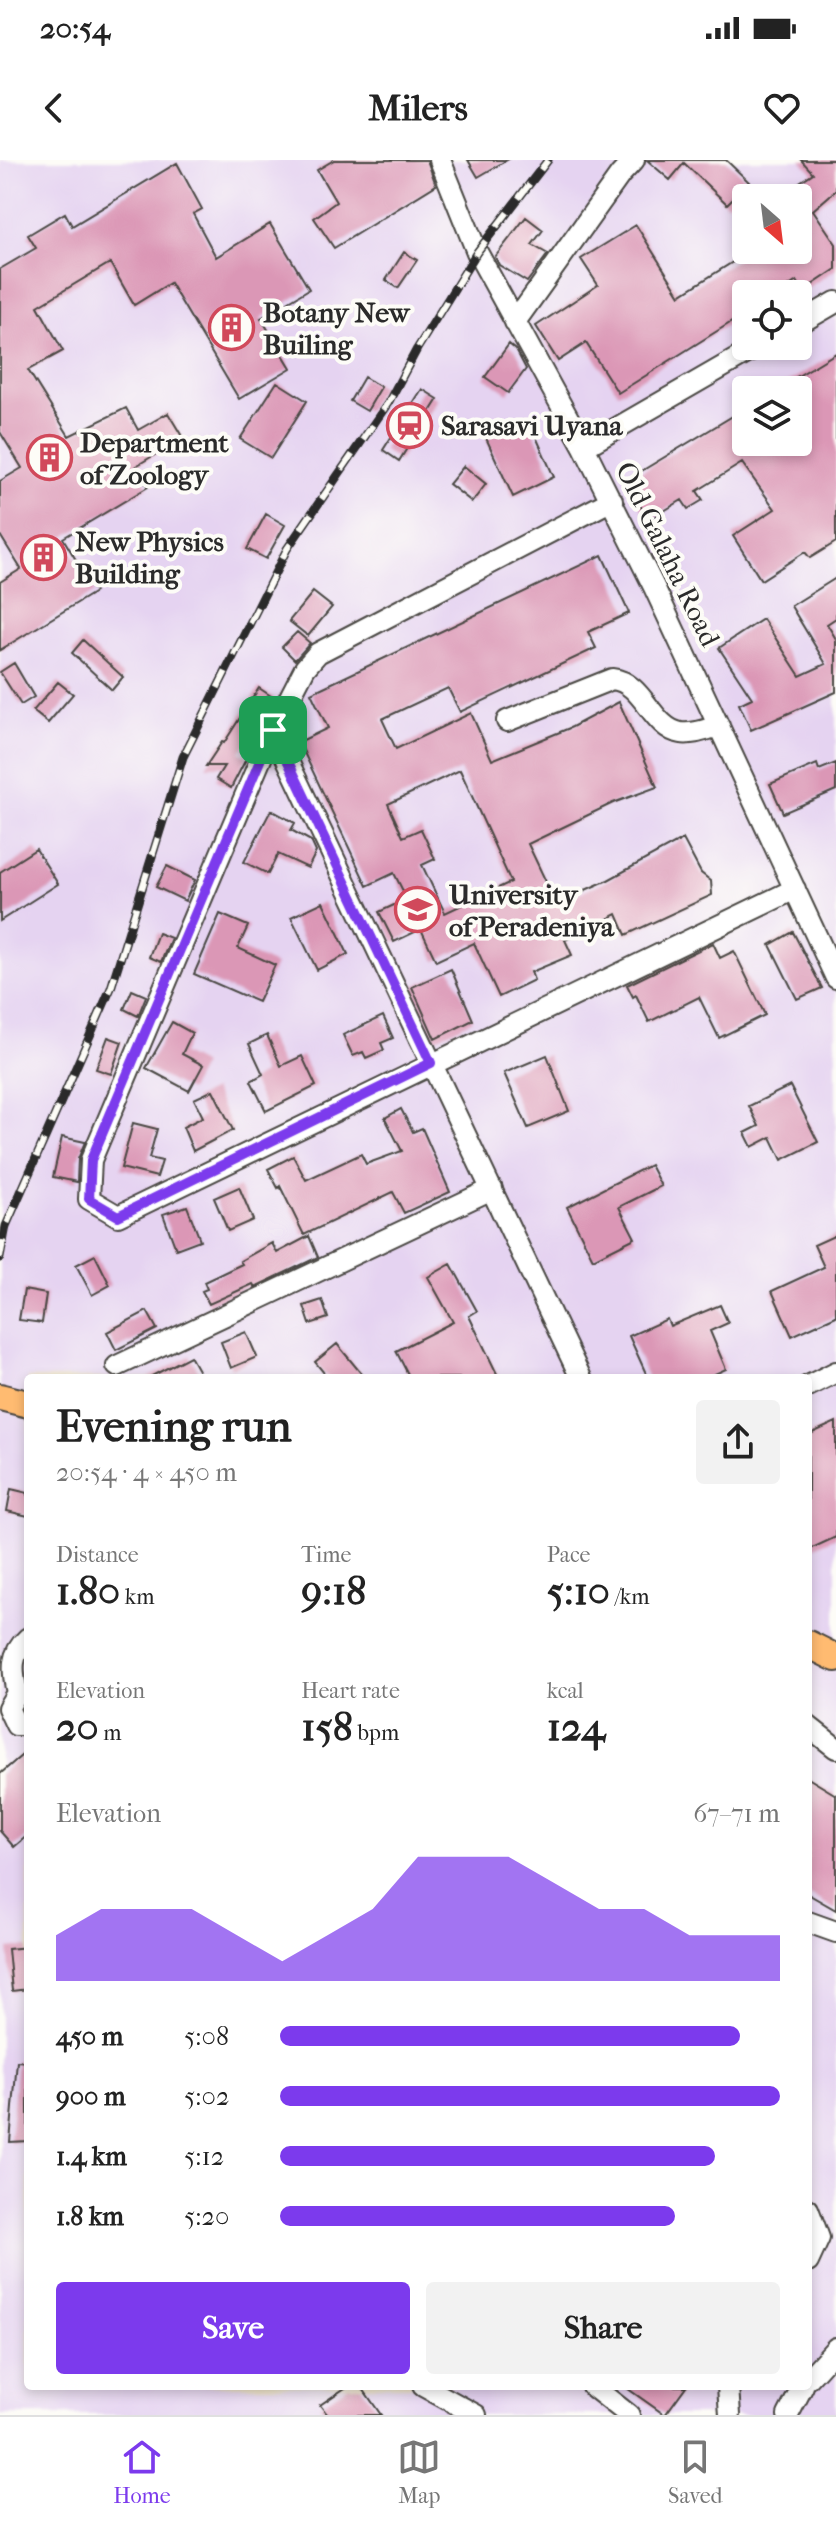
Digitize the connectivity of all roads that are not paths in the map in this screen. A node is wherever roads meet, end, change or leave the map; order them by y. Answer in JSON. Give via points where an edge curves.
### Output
{"nodes":[{"id":1,"x":440,"y":160,"type":"edge"},
{"id":2,"x":634,"y":160,"type":"edge"},
{"id":3,"x":836,"y":302,"type":"edge"},
{"id":4,"x":812,"y":316,"type":"edge"},
{"id":5,"x":515,"y":322,"type":"junction"},
{"id":6,"x":735,"y":360,"type":"edge"},
{"id":7,"x":584,"y":447,"type":"junction"},
{"id":8,"x":612,"y":500,"type":"junction"},
{"id":9,"x":507,"y":721,"type":"dead end"},
{"id":10,"x":719,"y":726,"type":"junction"},
{"id":11,"x":273,"y":730,"type":"junction"},
{"id":12,"x":795,"y":889,"type":"junction"},
{"id":13,"x":836,"y":978,"type":"edge"},
{"id":14,"x":431,"y":1063,"type":"junction"},
{"id":15,"x":492,"y":1189,"type":"junction"},
{"id":16,"x":117,"y":1366,"type":"dead end"},
{"id":17,"x":836,"y":1372,"type":"edge"},
{"id":18,"x":579,"y":1374,"type":"edge"},
{"id":19,"x":812,"y":1384,"type":"edge"},
{"id":20,"x":1,"y":1398,"type":"edge"},
{"id":21,"x":24,"y":1403,"type":"edge"},
{"id":22,"x":24,"y":1642,"type":"edge"},
{"id":23,"x":812,"y":1646,"type":"edge"},
{"id":24,"x":836,"y":1658,"type":"edge"},
{"id":25,"x":23,"y":1694,"type":"edge"},
{"id":26,"x":24,"y":1725,"type":"edge"},
{"id":27,"x":812,"y":1729,"type":"edge"},
{"id":28,"x":836,"y":1748,"type":"edge"},
{"id":29,"x":812,"y":1923,"type":"edge"},
{"id":30,"x":836,"y":1932,"type":"edge"},
{"id":31,"x":812,"y":2220,"type":"edge"},
{"id":32,"x":812,"y":2253,"type":"edge"},
{"id":33,"x":836,"y":2348,"type":"edge"},
{"id":34,"x":812,"y":2375,"type":"edge"},
{"id":35,"x":430,"y":2390,"type":"edge"},
{"id":36,"x":597,"y":2390,"type":"edge"},
{"id":37,"x":728,"y":2390,"type":"edge"},
{"id":38,"x":801,"y":2390,"type":"edge"},
{"id":39,"x":476,"y":2415,"type":"edge"},
{"id":40,"x":629,"y":2415,"type":"edge"},
{"id":41,"x":730,"y":2415,"type":"edge"},
{"id":42,"x":788,"y":2415,"type":"edge"}],
"edges":[{"from":1,"to":5,"type":"lane","name":"Old Galaha Road","via":[[477,252]]},
{"from":2,"to":5,"type":"lane"},
{"from":3,"to":4,"type":"lane"},
{"from":5,"to":7,"type":"lane","name":"Old Galaha Road"},
{"from":6,"to":7,"type":"lane"},
{"from":7,"to":8,"type":"lane","name":"Old Galaha Road"},
{"from":8,"to":10,"type":"lane","name":"Old Galaha Road"},
{"from":8,"to":11,"type":"lane","via":[[318,653]]},
{"from":9,"to":10,"type":"lane","via":[[612,679],[629,684],[670,730],[683,734]]},
{"from":10,"to":12,"type":"lane","name":"Old Galaha Road"},
{"from":11,"to":14,"type":"lane"},
{"from":11,"to":14,"type":"lane","via":[[91,1160],[89,1199],[118,1216]]},
{"from":12,"to":13,"type":"lane","name":"Old Galaha Road"},
{"from":12,"to":14,"type":"lane"},
{"from":14,"to":15,"type":"lane"},
{"from":15,"to":16,"type":"lane"},
{"from":15,"to":18,"type":"lane"},
{"from":17,"to":19,"type":"lane"},
{"from":20,"to":21,"type":"main road"},
{"from":22,"to":25,"type":"lane","via":[[16,1649],[12,1670]]},
{"from":23,"to":24,"type":"main road"},
{"from":25,"to":26,"type":"lane","via":[[8,1708],[16,1725]]},
{"from":27,"to":28,"type":"lane"},
{"from":29,"to":30,"type":"lane"},
{"from":31,"to":32,"type":"lane","via":[[819,2238]]},
{"from":33,"to":34,"type":"lane"},
{"from":35,"to":39,"type":"lane"},
{"from":36,"to":40,"type":"lane"},
{"from":37,"to":41,"type":"lane"},
{"from":38,"to":42,"type":"lane"}]}
